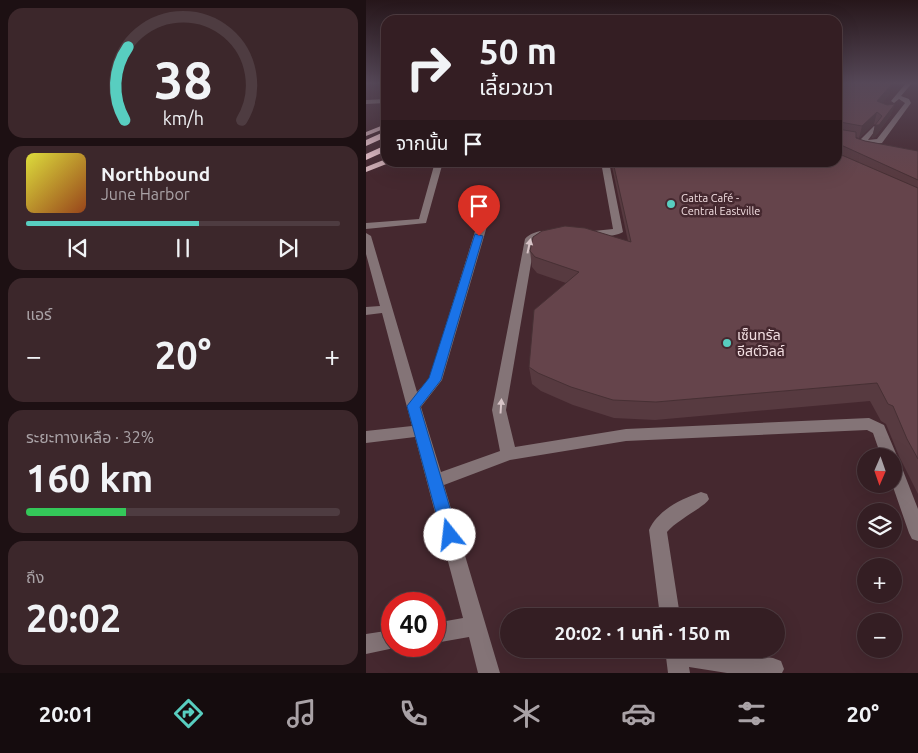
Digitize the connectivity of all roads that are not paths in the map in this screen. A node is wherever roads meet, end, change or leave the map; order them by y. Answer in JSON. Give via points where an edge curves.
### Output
{"nodes":[{"id":1,"x":900,"y":113,"type":"edge"},
{"id":2,"x":381,"y":128,"type":"edge"},
{"id":3,"x":874,"y":128,"type":"edge"},
{"id":4,"x":366,"y":134,"type":"edge"},
{"id":5,"x":381,"y":136,"type":"edge"},
{"id":6,"x":842,"y":139,"type":"edge"},
{"id":7,"x":366,"y":143,"type":"edge"},
{"id":8,"x":842,"y":145,"type":"edge"},
{"id":9,"x":864,"y":146,"type":"junction"},
{"id":10,"x":381,"y":150,"type":"edge"},
{"id":11,"x":366,"y":157,"type":"edge"},
{"id":12,"x":381,"y":163,"type":"edge"},
{"id":13,"x":438,"y":167,"type":"edge"},
{"id":14,"x":606,"y":167,"type":"edge"},
{"id":15,"x":366,"y":170,"type":"edge"},
{"id":16,"x":488,"y":209,"type":"dead end"},
{"id":17,"x":366,"y":226,"type":"edge"},
{"id":18,"x":366,"y":236,"type":"edge"},
{"id":19,"x":386,"y":309,"type":"junction"},
{"id":20,"x":366,"y":311,"type":"edge"},
{"id":21,"x":414,"y":406,"type":"junction"},
{"id":22,"x":421,"y":431,"type":"junction"},
{"id":23,"x":366,"y":437,"type":"edge"},
{"id":24,"x":886,"y":448,"type":"edge"},
{"id":25,"x":509,"y":454,"type":"junction"},
{"id":26,"x":435,"y":480,"type":"junction"},
{"id":27,"x":902,"y":490,"type":"edge"},
{"id":28,"x":701,"y":499,"type":"dead end"},
{"id":29,"x":918,"y":533,"type":"edge"},
{"id":30,"x":669,"y":608,"type":"edge"},
{"id":31,"x":476,"y":626,"type":"junction"},
{"id":32,"x":446,"y":631,"type":"edge"},
{"id":33,"x":381,"y":642,"type":"edge"},
{"id":34,"x":366,"y":644,"type":"edge"},
{"id":35,"x":677,"y":659,"type":"edge"},
{"id":36,"x":774,"y":669,"type":"dead end"},
{"id":37,"x":489,"y":673,"type":"edge"}],
"edges":[{"from":1,"to":9,"type":"street","via":[[879,141]]},
{"from":2,"to":4,"type":"main road"},
{"from":3,"to":9,"type":"street"},
{"from":5,"to":7,"type":"highway"},
{"from":6,"to":9,"type":"street"},
{"from":8,"to":9,"type":"street"},
{"from":10,"to":11,"type":"highway"},
{"from":12,"to":15,"type":"main road"},
{"from":13,"to":17,"type":"street","via":[[423,221]]},
{"from":25,"to":14,"type":"street","one_way":true,"via":[[499,410],[530,239],[535,235],[618,232]]},
{"from":16,"to":21,"type":"street","via":[[435,380]]},
{"from":18,"to":19,"type":"street"},
{"from":19,"to":20,"type":"street"},
{"from":19,"to":21,"type":"street"},
{"from":21,"to":22,"type":"street"},
{"from":22,"to":23,"type":"street"},
{"from":22,"to":26,"type":"street"},
{"from":24,"to":25,"type":"street","via":[[879,429],[869,424],[626,435]]},
{"from":25,"to":26,"type":"street"},
{"from":26,"to":31,"type":"street"},
{"from":27,"to":29,"type":"street"},
{"from":28,"to":30,"type":"street","via":[[666,518],[658,530]]},
{"from":31,"to":32,"type":"street"},
{"from":31,"to":37,"type":"street"},
{"from":33,"to":34,"type":"street"},
{"from":35,"to":36,"type":"street"}]}
